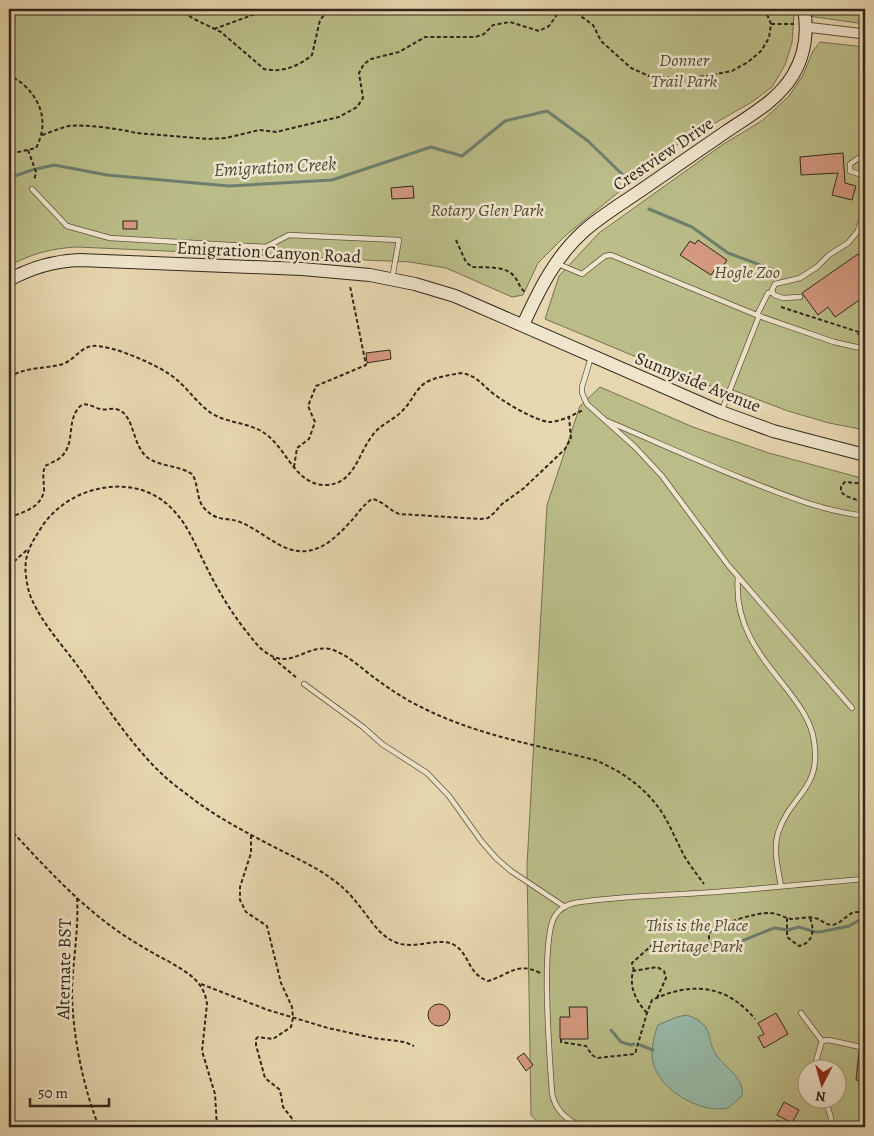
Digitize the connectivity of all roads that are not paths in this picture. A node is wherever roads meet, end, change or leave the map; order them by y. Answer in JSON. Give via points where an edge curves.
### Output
{"nodes":[{"id":1,"x":804,"y":9,"type":"edge"},
{"id":2,"x":801,"y":25,"type":"junction"},
{"id":3,"x":865,"y":34,"type":"edge"},
{"id":4,"x":860,"y":157,"type":"dead end"},
{"id":5,"x":865,"y":176,"type":"edge"},
{"id":6,"x":32,"y":189,"type":"road end"},
{"id":7,"x":865,"y":207,"type":"edge"},
{"id":8,"x":555,"y":263,"type":"junction"},
{"id":9,"x":392,"y":279,"type":"junction"},
{"id":10,"x":9,"y":280,"type":"edge"},
{"id":11,"x":773,"y":292,"type":"junction"},
{"id":12,"x":800,"y":297,"type":"dead end"},
{"id":13,"x":758,"y":316,"type":"junction"},
{"id":14,"x":523,"y":325,"type":"junction"},
{"id":15,"x":865,"y":349,"type":"edge"},
{"id":16,"x":592,"y":356,"type":"junction"},
{"id":17,"x":722,"y":412,"type":"junction"},
{"id":18,"x":602,"y":418,"type":"junction"},
{"id":19,"x":865,"y":455,"type":"edge"},
{"id":20,"x":865,"y":516,"type":"edge"},
{"id":21,"x":738,"y":577,"type":"junction"},
{"id":22,"x":304,"y":684,"type":"road end"},
{"id":23,"x":852,"y":708,"type":"dead end"},
{"id":24,"x":865,"y":732,"type":"edge"},
{"id":25,"x":865,"y":756,"type":"edge"},
{"id":26,"x":865,"y":879,"type":"edge"},
{"id":27,"x":781,"y":886,"type":"junction"},
{"id":28,"x":565,"y":906,"type":"junction"},
{"id":29,"x":801,"y":1013,"type":"dead end"},
{"id":30,"x":822,"y":1041,"type":"junction"},
{"id":31,"x":865,"y":1048,"type":"edge"},
{"id":32,"x":817,"y":1058,"type":"edge"},
{"id":33,"x":828,"y":1108,"type":"edge"},
{"id":34,"x":583,"y":1127,"type":"edge"},
{"id":35,"x":831,"y":1127,"type":"edge"}],
"edges":[{"from":1,"to":2,"type":"main road","name":"Crestview Drive"},
{"from":2,"to":3,"type":"street"},
{"from":2,"to":8,"type":"main road","name":"Crestview Drive","via":[[804,46],[799,61],[794,74],[778,94],[598,219]]},
{"from":4,"to":5,"type":"lane","via":[[850,164],[850,171]]},
{"from":6,"to":9,"type":"lane","via":[[67,226],[110,238],[266,247],[289,235],[398,240]]},
{"from":7,"to":11,"type":"lane","via":[[858,231],[848,243],[800,278],[775,284]]},
{"from":8,"to":13,"type":"lane","via":[[582,274],[611,255]]},
{"from":8,"to":14,"type":"main road","name":"Crestview Drive"},
{"from":9,"to":10,"type":"main road","name":"Emigration Canyon Road","via":[[302,269],[80,260],[46,264]]},
{"from":9,"to":14,"type":"main road","name":"Emigration Canyon Road","via":[[455,296]]},
{"from":11,"to":12,"type":"lane","via":[[783,298]]},
{"from":11,"to":13,"type":"lane","via":[[768,293]]},
{"from":13,"to":15,"type":"lane"},
{"from":13,"to":17,"type":"lane"},
{"from":14,"to":16,"type":"main road","name":"Sunnyside Avenue"},
{"from":16,"to":17,"type":"main road","name":"Sunnyside Avenue"},
{"from":16,"to":18,"type":"lane","via":[[582,387],[585,400]]},
{"from":17,"to":19,"type":"main road","name":"Sunnyside Avenue","via":[[773,431]]},
{"from":18,"to":20,"type":"lane","via":[[766,488],[825,508]]},
{"from":18,"to":21,"type":"lane","via":[[662,476]]},
{"from":21,"to":23,"type":"lane"},
{"from":21,"to":27,"type":"lane","via":[[737,601],[751,641],[800,706],[814,739],[812,778],[778,832]]},
{"from":22,"to":28,"type":"lane","via":[[382,744],[427,773],[449,796],[496,858],[510,871]]},
{"from":24,"to":25,"type":"lane","via":[[862,744]]},
{"from":26,"to":27,"type":"lane"},
{"from":27,"to":28,"type":"lane"},
{"from":28,"to":34,"type":"lane","via":[[551,922],[549,933],[553,1097],[564,1116]]},
{"from":29,"to":30,"type":"lane"},
{"from":30,"to":31,"type":"lane"},
{"from":30,"to":32,"type":"lane"},
{"from":33,"to":35,"type":"lane"}]}
